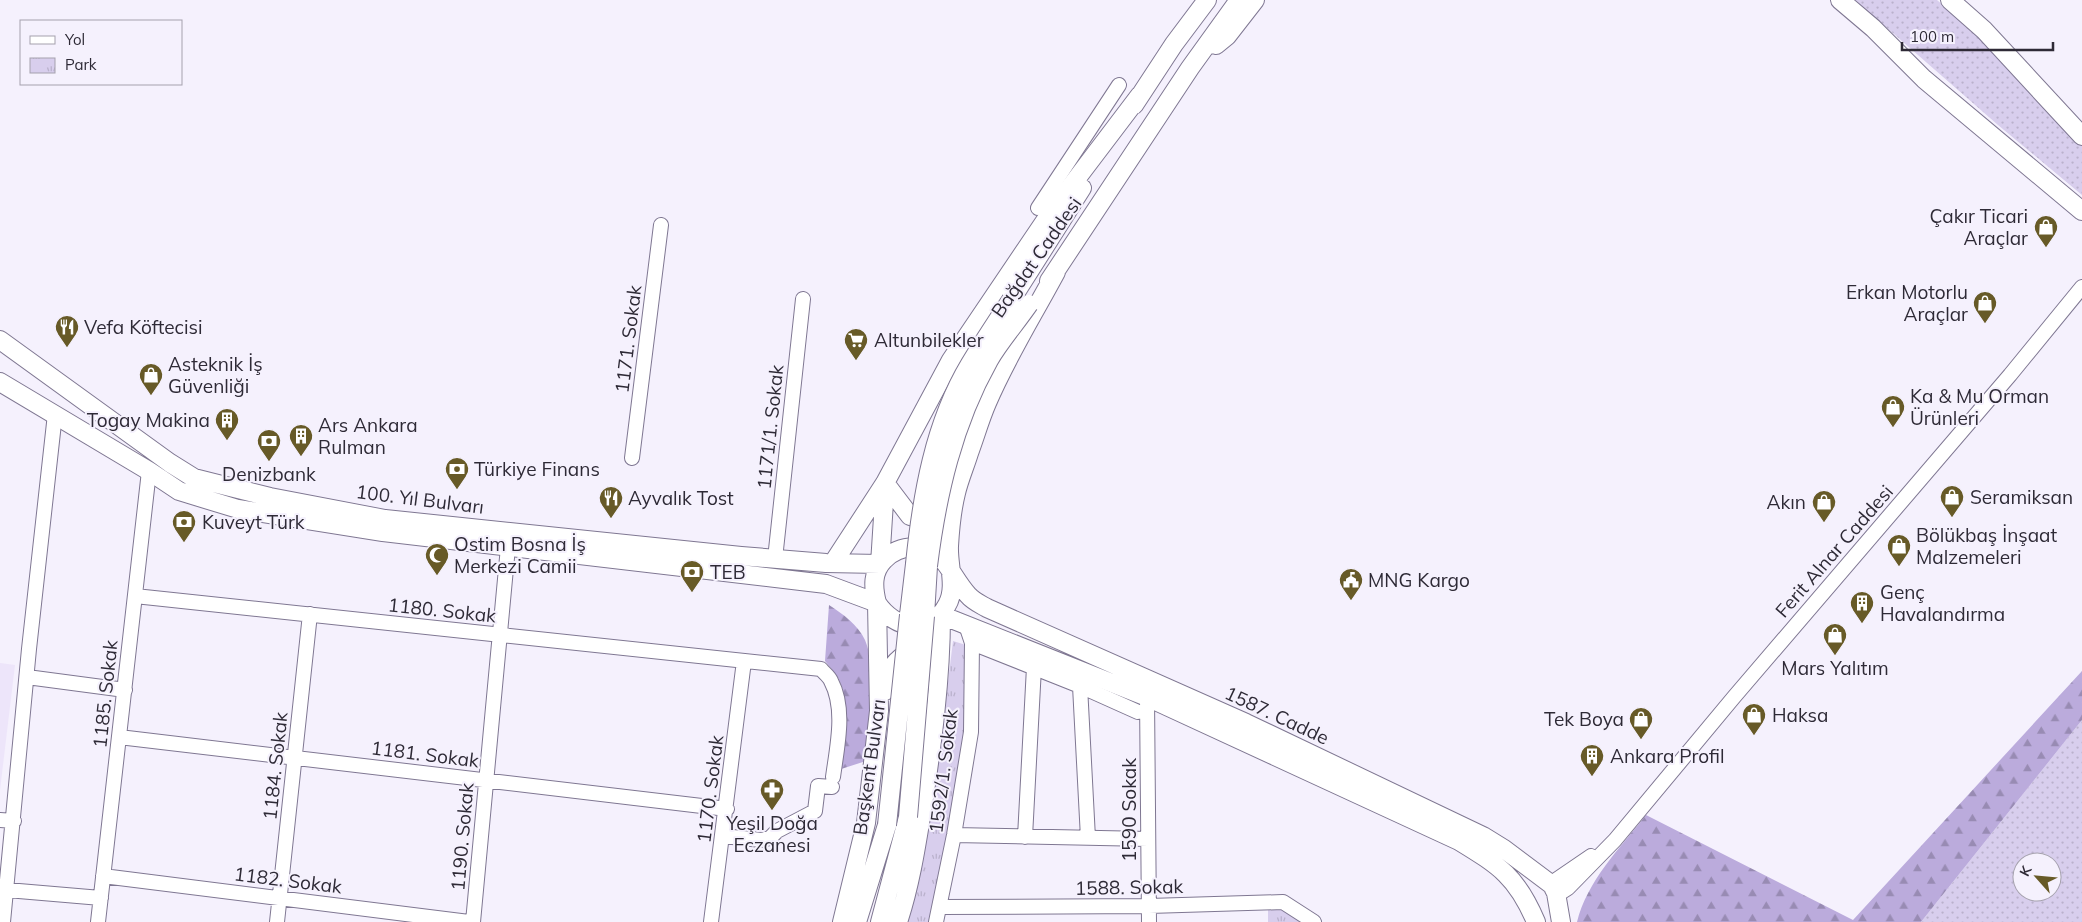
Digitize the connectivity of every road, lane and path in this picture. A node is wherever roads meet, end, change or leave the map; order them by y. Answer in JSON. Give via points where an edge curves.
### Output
{"nodes":[{"id":1,"x":1196,"y":0,"type":"edge"},
{"id":2,"x":1207,"y":0,"type":"edge"},
{"id":3,"x":1239,"y":0,"type":"edge"},
{"id":4,"x":1255,"y":0,"type":"edge"},
{"id":5,"x":1840,"y":0,"type":"edge"},
{"id":6,"x":1950,"y":0,"type":"edge"},
{"id":7,"x":1174,"y":44,"type":"junction"},
{"id":8,"x":1194,"y":62,"type":"junction"},
{"id":9,"x":1120,"y":85,"type":"dead end"},
{"id":10,"x":1140,"y":96,"type":"junction"},
{"id":11,"x":2082,"y":136,"type":"edge"},
{"id":12,"x":1038,"y":208,"type":"dead end"},
{"id":13,"x":2082,"y":211,"type":"edge"},
{"id":14,"x":661,"y":225,"type":"dead end"},
{"id":15,"x":1056,"y":272,"type":"junction"},
{"id":16,"x":2082,"y":287,"type":"edge"},
{"id":17,"x":803,"y":299,"type":"dead end"},
{"id":18,"x":0,"y":340,"type":"edge"},
{"id":19,"x":0,"y":382,"type":"edge"},
{"id":20,"x":56,"y":414,"type":"junction"},
{"id":21,"x":632,"y":458,"type":"dead end"},
{"id":22,"x":149,"y":471,"type":"junction"},
{"id":23,"x":885,"y":483,"type":"junction"},
{"id":24,"x":955,"y":500,"type":"junction"},
{"id":25,"x":508,"y":547,"type":"junction"},
{"id":26,"x":774,"y":559,"type":"junction"},
{"id":27,"x":833,"y":563,"type":"junction"},
{"id":28,"x":880,"y":564,"type":"junction"},
{"id":29,"x":922,"y":565,"type":"junction"},
{"id":30,"x":949,"y":571,"type":"junction"},
{"id":31,"x":826,"y":584,"type":"junction"},
{"id":32,"x":135,"y":596,"type":"junction"},
{"id":33,"x":877,"y":603,"type":"junction"},
{"id":34,"x":310,"y":614,"type":"junction"},
{"id":35,"x":925,"y":615,"type":"junction"},
{"id":36,"x":966,"y":625,"type":"junction"},
{"id":37,"x":500,"y":635,"type":"junction"},
{"id":38,"x":972,"y":643,"type":"junction"},
{"id":39,"x":744,"y":661,"type":"junction"},
{"id":40,"x":1034,"y":667,"type":"junction"},
{"id":41,"x":938,"y":672,"type":"junction"},
{"id":42,"x":27,"y":677,"type":"junction"},
{"id":43,"x":1080,"y":686,"type":"junction"},
{"id":44,"x":125,"y":690,"type":"junction"},
{"id":45,"x":1148,"y":697,"type":"junction"},
{"id":46,"x":879,"y":711,"type":"junction"},
{"id":47,"x":1138,"y":712,"type":"dead end"},
{"id":48,"x":119,"y":737,"type":"junction"},
{"id":49,"x":295,"y":757,"type":"junction"},
{"id":50,"x":486,"y":780,"type":"junction"},
{"id":51,"x":727,"y":809,"type":"junction"},
{"id":52,"x":7,"y":820,"type":"edge"},
{"id":53,"x":954,"y":835,"type":"junction"},
{"id":54,"x":723,"y":836,"type":"junction"},
{"id":55,"x":1025,"y":836,"type":"junction"},
{"id":56,"x":1088,"y":838,"type":"junction"},
{"id":57,"x":1148,"y":839,"type":"junction"},
{"id":58,"x":103,"y":876,"type":"junction"},
{"id":59,"x":1552,"y":889,"type":"junction"},
{"id":60,"x":7,"y":890,"type":"junction"},
{"id":61,"x":101,"y":898,"type":"junction"},
{"id":62,"x":280,"y":898,"type":"junction"},
{"id":63,"x":1149,"y":906,"type":"junction"},
{"id":64,"x":940,"y":907,"type":"junction"},
{"id":65,"x":1531,"y":911,"type":"edge"},
{"id":66,"x":3,"y":922,"type":"edge"},
{"id":67,"x":98,"y":922,"type":"edge"},
{"id":68,"x":277,"y":922,"type":"edge"},
{"id":69,"x":469,"y":922,"type":"edge"},
{"id":70,"x":473,"y":922,"type":"edge"},
{"id":71,"x":711,"y":922,"type":"edge"},
{"id":72,"x":842,"y":922,"type":"edge"},
{"id":73,"x":857,"y":922,"type":"edge"},
{"id":74,"x":880,"y":922,"type":"edge"},
{"id":75,"x":898,"y":922,"type":"edge"},
{"id":76,"x":936,"y":922,"type":"edge"},
{"id":77,"x":1149,"y":922,"type":"edge"},
{"id":78,"x":1314,"y":922,"type":"edge"},
{"id":79,"x":1561,"y":922,"type":"edge"}],
"edges":[{"from":1,"to":7,"type":"main road"},
{"from":2,"to":7,"type":"main road","name":"Bağdat Caddesi"},
{"from":3,"to":8,"type":"main road","name":"Bağdat Caddesi"},
{"from":4,"to":8,"type":"main road","via":[[1227,36]]},
{"from":5,"to":13,"type":"main road","via":[[1924,79]]},
{"from":6,"to":11,"type":"main road","via":[[1984,30]]},
{"from":7,"to":10,"type":"main road","name":"Bağdat Caddesi"},
{"from":8,"to":15,"type":"main road","name":"Bağdat Caddesi"},
{"from":9,"to":12,"type":"street"},
{"from":10,"to":23,"type":"main road","via":[[1049,215],[952,360]]},
{"from":10,"to":29,"type":"main road","name":"Bağdat Caddesi","bridge":true,"via":[[969,365],[949,406],[929,468]]},
{"from":14,"to":21,"type":"street","name":"1171. Sokak"},
{"from":15,"to":24,"type":"main road","via":[[986,405]]},
{"from":15,"to":29,"type":"main road","name":"Bağdat Caddesi","bridge":true,"via":[[989,360],[963,414],[944,474]]},
{"from":16,"to":59,"type":"street","name":"Ferit Alnar Caddesi","via":[[1615,840],[1568,888]]},
{"from":17,"to":26,"type":"street","name":"1171/1. Sokak"},
{"from":18,"to":26,"type":"main road","name":"100. Yıl Bulvarı","via":[[194,478],[270,497],[385,519]]},
{"from":19,"to":20,"type":"main road","name":"100. Yıl Bulvarı"},
{"from":20,"to":22,"type":"main road","name":"100. Yıl Bulvarı"},
{"from":20,"to":42,"type":"street"},
{"from":22,"to":25,"type":"main road","name":"100. Yıl Bulvarı","via":[[179,491],[238,509],[382,532]]},
{"from":22,"to":32,"type":"street","name":"1185. Sokak"},
{"from":23,"to":24,"type":"main road","via":[[910,516],[930,522],[948,510]]},
{"from":23,"to":27,"type":"main road"},
{"from":23,"to":28,"type":"main road"},
{"from":24,"to":30,"type":"main road"},
{"from":25,"to":31,"type":"main road","name":"100. Yıl Bulvarı"},
{"from":25,"to":37,"type":"street","name":"1190. Sokak"},
{"from":26,"to":27,"type":"main road","name":"100. Yıl Bulvarı"},
{"from":27,"to":28,"type":"main road","name":"100. Yıl Bulvarı"},
{"from":27,"to":31,"type":"main road","via":[[838,572],[835,579]]},
{"from":28,"to":30,"type":"main road","via":[[899,549],[923,548],[934,552]]},
{"from":28,"to":33,"type":"main road","via":[[874,576],[873,590]]},
{"from":29,"to":35,"type":"main road"},
{"from":30,"to":35,"type":"main road","via":[[952,594],[948,605]]},
{"from":30,"to":59,"type":"main road","name":"1587. Cadde","via":[[969,596],[987,608],[1246,723],[1467,828],[1504,849]]},
{"from":31,"to":33,"type":"main road","name":"100. Yıl Bulvarı"},
{"from":32,"to":34,"type":"street","name":"1180. Sokak"},
{"from":32,"to":44,"type":"street","name":"1185. Sokak"},
{"from":33,"to":35,"type":"main road","via":[[889,617],[906,625],[924,624]]},
{"from":33,"to":46,"type":"main road"},
{"from":34,"to":37,"type":"street","name":"1180. Sokak"},
{"from":34,"to":49,"type":"street","name":"1184. Sokak"},
{"from":35,"to":36,"type":"main road","name":"1587. Cadde"},
{"from":35,"to":41,"type":"main road"},
{"from":35,"to":73,"type":"main road","name":"Başkent Bulvarı","bridge":true,"via":[[887,825]]},
{"from":35,"to":74,"type":"main road","name":"Başkent Bulvarı","bridge":true,"via":[[908,817]]},
{"from":36,"to":38,"type":"street","name":"1592/1. Sokak"},
{"from":36,"to":45,"type":"main road","name":"1587. Cadde"},
{"from":37,"to":39,"type":"street","name":"1180. Sokak"},
{"from":37,"to":50,"type":"street","name":"1190. Sokak"},
{"from":38,"to":40,"type":"street"},
{"from":38,"to":53,"type":"street","name":"1592/1. Sokak","via":[[971,732]]},
{"from":39,"to":51,"type":"street","name":"1170. Sokak"},
{"from":39,"to":54,"type":"street","name":"1180. Sokak","via":[[820,670],[831,680],[838,707],[838,739],[832,782],[818,786],[815,811],[770,838]]},
{"from":40,"to":43,"type":"street"},
{"from":40,"to":55,"type":"street"},
{"from":41,"to":46,"type":"main road","via":[[929,656],[916,648],[899,657],[891,668]]},
{"from":41,"to":75,"type":"main road","via":[[934,739],[915,853]]},
{"from":42,"to":44,"type":"street"},
{"from":42,"to":52,"type":"street"},
{"from":43,"to":47,"type":"street"},
{"from":43,"to":56,"type":"street"},
{"from":44,"to":48,"type":"street","name":"1185. Sokak"},
{"from":45,"to":57,"type":"street","name":"1590 Sokak"},
{"from":45,"to":65,"type":"main road","name":"1587. Cadde","via":[[1459,841],[1511,877]]},
{"from":46,"to":72,"type":"main road","via":[[866,823]]},
{"from":48,"to":49,"type":"street","name":"1181. Sokak"},
{"from":48,"to":58,"type":"street","name":"1185. Sokak"},
{"from":49,"to":50,"type":"street","name":"1181. Sokak"},
{"from":49,"to":62,"type":"street","name":"1184. Sokak"},
{"from":50,"to":51,"type":"street","name":"1181. Sokak"},
{"from":50,"to":70,"type":"street","name":"1190. Sokak"},
{"from":51,"to":54,"type":"street","name":"1170. Sokak"},
{"from":52,"to":60,"type":"street"},
{"from":53,"to":55,"type":"street"},
{"from":53,"to":64,"type":"street","name":"1592/1. Sokak"},
{"from":54,"to":71,"type":"street","name":"1170. Sokak"},
{"from":55,"to":56,"type":"street"},
{"from":56,"to":57,"type":"street"},
{"from":57,"to":63,"type":"street","name":"1590 Sokak"},
{"from":58,"to":61,"type":"street","name":"1185. Sokak"},
{"from":58,"to":62,"type":"street","name":"1182. Sokak"},
{"from":59,"to":65,"type":"main road","via":[[1554,906],[1550,910]]},
{"from":59,"to":65,"type":"main road","via":[[1540,881],[1530,885],[1526,894]]},
{"from":59,"to":79,"type":"main road"},
{"from":60,"to":61,"type":"street"},
{"from":60,"to":66,"type":"street"},
{"from":61,"to":67,"type":"street","name":"1185. Sokak"},
{"from":62,"to":68,"type":"street","name":"1184. Sokak"},
{"from":62,"to":69,"type":"street","name":"1182. Sokak"},
{"from":63,"to":64,"type":"street","name":"1588. Sokak"},
{"from":63,"to":77,"type":"street","name":"1590 Sokak"},
{"from":63,"to":78,"type":"street","name":"1588. Sokak","via":[[1283,902]]},
{"from":64,"to":76,"type":"street","name":"1592/1. Sokak"}]}
